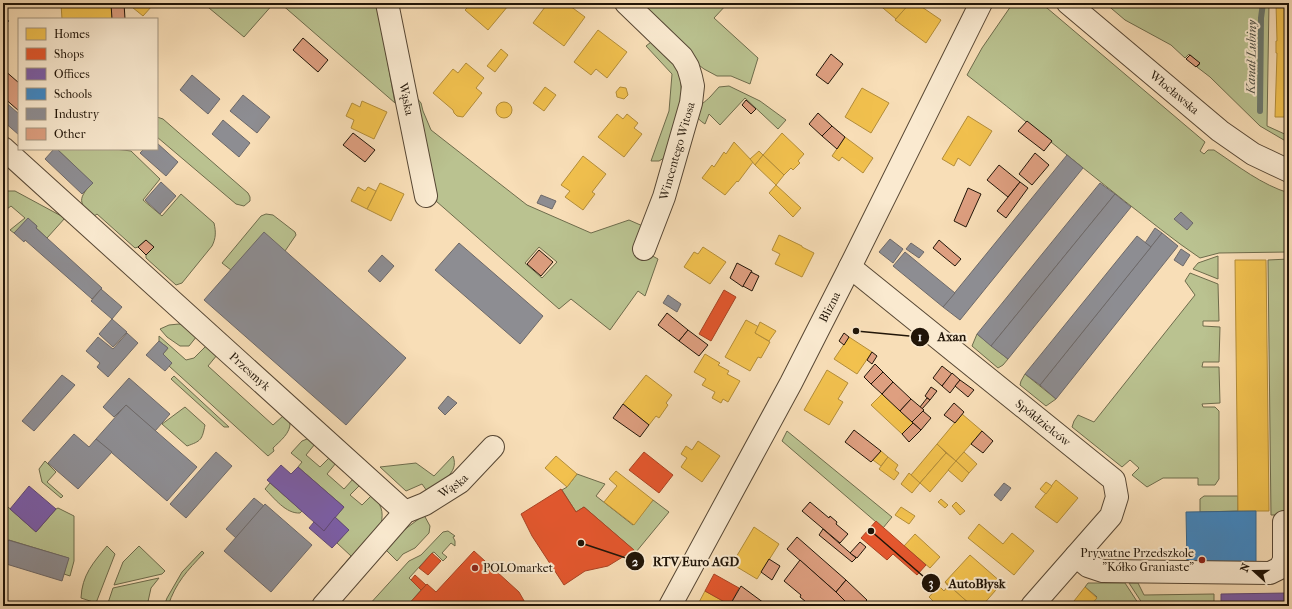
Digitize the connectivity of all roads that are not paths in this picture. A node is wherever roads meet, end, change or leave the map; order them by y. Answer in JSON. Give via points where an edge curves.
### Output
{"nodes":[{"id":1,"x":387,"y":3,"type":"edge"},
{"id":2,"x":626,"y":3,"type":"edge"},
{"id":3,"x":981,"y":3,"type":"edge"},
{"id":4,"x":1068,"y":3,"type":"edge"},
{"id":5,"x":3,"y":148,"type":"edge"},
{"id":6,"x":1289,"y":171,"type":"edge"},
{"id":7,"x":426,"y":196,"type":"dead end"},
{"id":8,"x":644,"y":249,"type":"dead end"},
{"id":9,"x":850,"y":267,"type":"junction"},
{"id":10,"x":493,"y":447,"type":"dead end"},
{"id":11,"x":405,"y":512,"type":"junction"},
{"id":12,"x":1284,"y":522,"type":"dead end"},
{"id":13,"x":1076,"y":556,"type":"junction"},
{"id":14,"x":323,"y":606,"type":"edge"},
{"id":15,"x":670,"y":606,"type":"edge"},
{"id":16,"x":1032,"y":606,"type":"edge"}],
"edges":[{"from":1,"to":7,"type":"street","name":"Wąska"},
{"from":2,"to":8,"type":"street","name":"Wincentego Witosa","via":[[682,58],[688,67],[692,86],[691,103],[664,197]]},
{"from":3,"to":9,"type":"street","name":"Blizna"},
{"from":4,"to":6,"type":"street","name":"Włocławska","via":[[1220,130],[1253,154]]},
{"from":5,"to":11,"type":"street","name":"Przesmyk"},
{"from":9,"to":13,"type":"street","name":"Spółdzielców","via":[[1114,480],[1117,497],[1111,516]]},
{"from":9,"to":15,"type":"street","name":"Blizna","via":[[791,383]]},
{"from":10,"to":11,"type":"street","name":"Wąska","via":[[460,482],[425,504]]},
{"from":11,"to":14,"type":"street"},
{"from":12,"to":13,"type":"street","via":[[1284,560],[1280,568],[1270,573],[1103,571],[1092,568]]},
{"from":13,"to":16,"type":"street","name":"Spółdzielców"}]}
